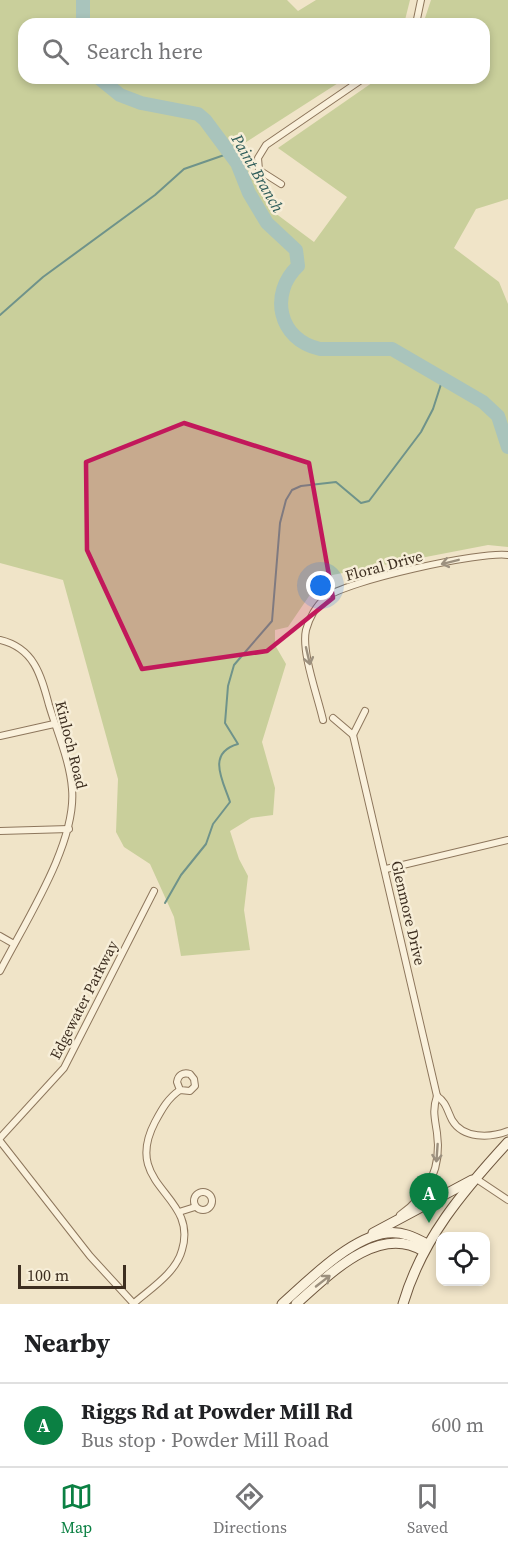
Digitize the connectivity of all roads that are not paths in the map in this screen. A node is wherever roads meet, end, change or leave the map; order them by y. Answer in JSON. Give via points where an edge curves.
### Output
{"nodes":[{"id":1,"x":421,"y":0,"type":"edge"},
{"id":2,"x":417,"y":18,"type":"edge"},
{"id":3,"x":355,"y":84,"type":"edge"},
{"id":4,"x":281,"y":184,"type":"dead end"},
{"id":5,"x":508,"y":555,"type":"edge"},
{"id":6,"x":0,"y":640,"type":"edge"},
{"id":7,"x":365,"y":711,"type":"dead end"},
{"id":8,"x":333,"y":718,"type":"dead end"},
{"id":9,"x":323,"y":720,"type":"dead end"},
{"id":10,"x":54,"y":724,"type":"junction"},
{"id":11,"x":353,"y":735,"type":"junction"},
{"id":12,"x":0,"y":736,"type":"edge"},
{"id":13,"x":69,"y":829,"type":"junction"},
{"id":14,"x":0,"y":831,"type":"edge"},
{"id":15,"x":508,"y":840,"type":"edge"},
{"id":16,"x":386,"y":869,"type":"junction"},
{"id":17,"x":154,"y":891,"type":"dead end"},
{"id":18,"x":0,"y":936,"type":"edge"},
{"id":19,"x":14,"y":944,"type":"junction"},
{"id":20,"x":0,"y":971,"type":"edge"},
{"id":21,"x":180,"y":1090,"type":"dead end"},
{"id":22,"x":437,"y":1096,"type":"junction"},
{"id":23,"x":508,"y":1131,"type":"edge"},
{"id":24,"x":0,"y":1140,"type":"edge"},
{"id":25,"x":508,"y":1142,"type":"edge"},
{"id":26,"x":475,"y":1178,"type":"junction"},
{"id":27,"x":508,"y":1200,"type":"edge"},
{"id":28,"x":195,"y":1207,"type":"dead end"},
{"id":29,"x":179,"y":1212,"type":"junction"},
{"id":30,"x":384,"y":1227,"type":"junction"},
{"id":31,"x":425,"y":1247,"type":"junction"},
{"id":32,"x":346,"y":1251,"type":"junction"},
{"id":33,"x":134,"y":1304,"type":"edge"},
{"id":34,"x":282,"y":1304,"type":"edge"},
{"id":35,"x":296,"y":1304,"type":"edge"},
{"id":36,"x":403,"y":1304,"type":"edge"}],
"edges":[{"from":1,"to":2,"type":"street"},
{"from":3,"to":4,"type":"street","via":[[266,145],[258,158],[259,170]]},
{"from":5,"to":9,"type":"street","name":"Floral Drive","one_way":true,"via":[[463,559],[348,587],[325,598],[311,616],[306,632]]},
{"from":6,"to":10,"type":"street","name":"Kinloch Road","via":[[18,646],[35,663]]},
{"from":7,"to":11,"type":"street"},
{"from":8,"to":11,"type":"street"},
{"from":10,"to":12,"type":"street"},
{"from":10,"to":13,"type":"street","name":"Kinloch Road","via":[[72,787]]},
{"from":11,"to":16,"type":"street","name":"Glenmore Drive"},
{"from":13,"to":14,"type":"street"},
{"from":13,"to":19,"type":"street","name":"Kinloch Road"},
{"from":15,"to":16,"type":"street"},
{"from":16,"to":22,"type":"street","name":"Glenmore Drive"},
{"from":17,"to":24,"type":"street","name":"Edgewater Parkway","via":[[64,1068]]},
{"from":18,"to":19,"type":"street"},
{"from":19,"to":20,"type":"street","name":"Kinloch Road"},
{"from":21,"to":29,"type":"street","via":[[171,1096],[153,1127],[145,1156],[150,1175]]},
{"from":22,"to":23,"type":"street","via":[[444,1100],[453,1122],[463,1132],[493,1135]]},
{"from":22,"to":30,"type":"street","one_way":true,"via":[[432,1109],[438,1144],[435,1173],[425,1191]]},
{"from":24,"to":33,"type":"street","via":[[90,1256]]},
{"from":25,"to":26,"type":"main road"},
{"from":26,"to":27,"type":"street"},
{"from":26,"to":30,"type":"main road"},
{"from":26,"to":31,"type":"main road"},
{"from":28,"to":29,"type":"street"},
{"from":29,"to":33,"type":"street","via":[[184,1224],[181,1255],[162,1280]]},
{"from":30,"to":32,"type":"main road"},
{"from":31,"to":32,"type":"main road","via":[[414,1236],[385,1233]]},
{"from":35,"to":31,"type":"main road","one_way":true,"via":[[370,1248],[400,1241]]},
{"from":31,"to":36,"type":"main road"},
{"from":32,"to":34,"type":"main road"}]}
